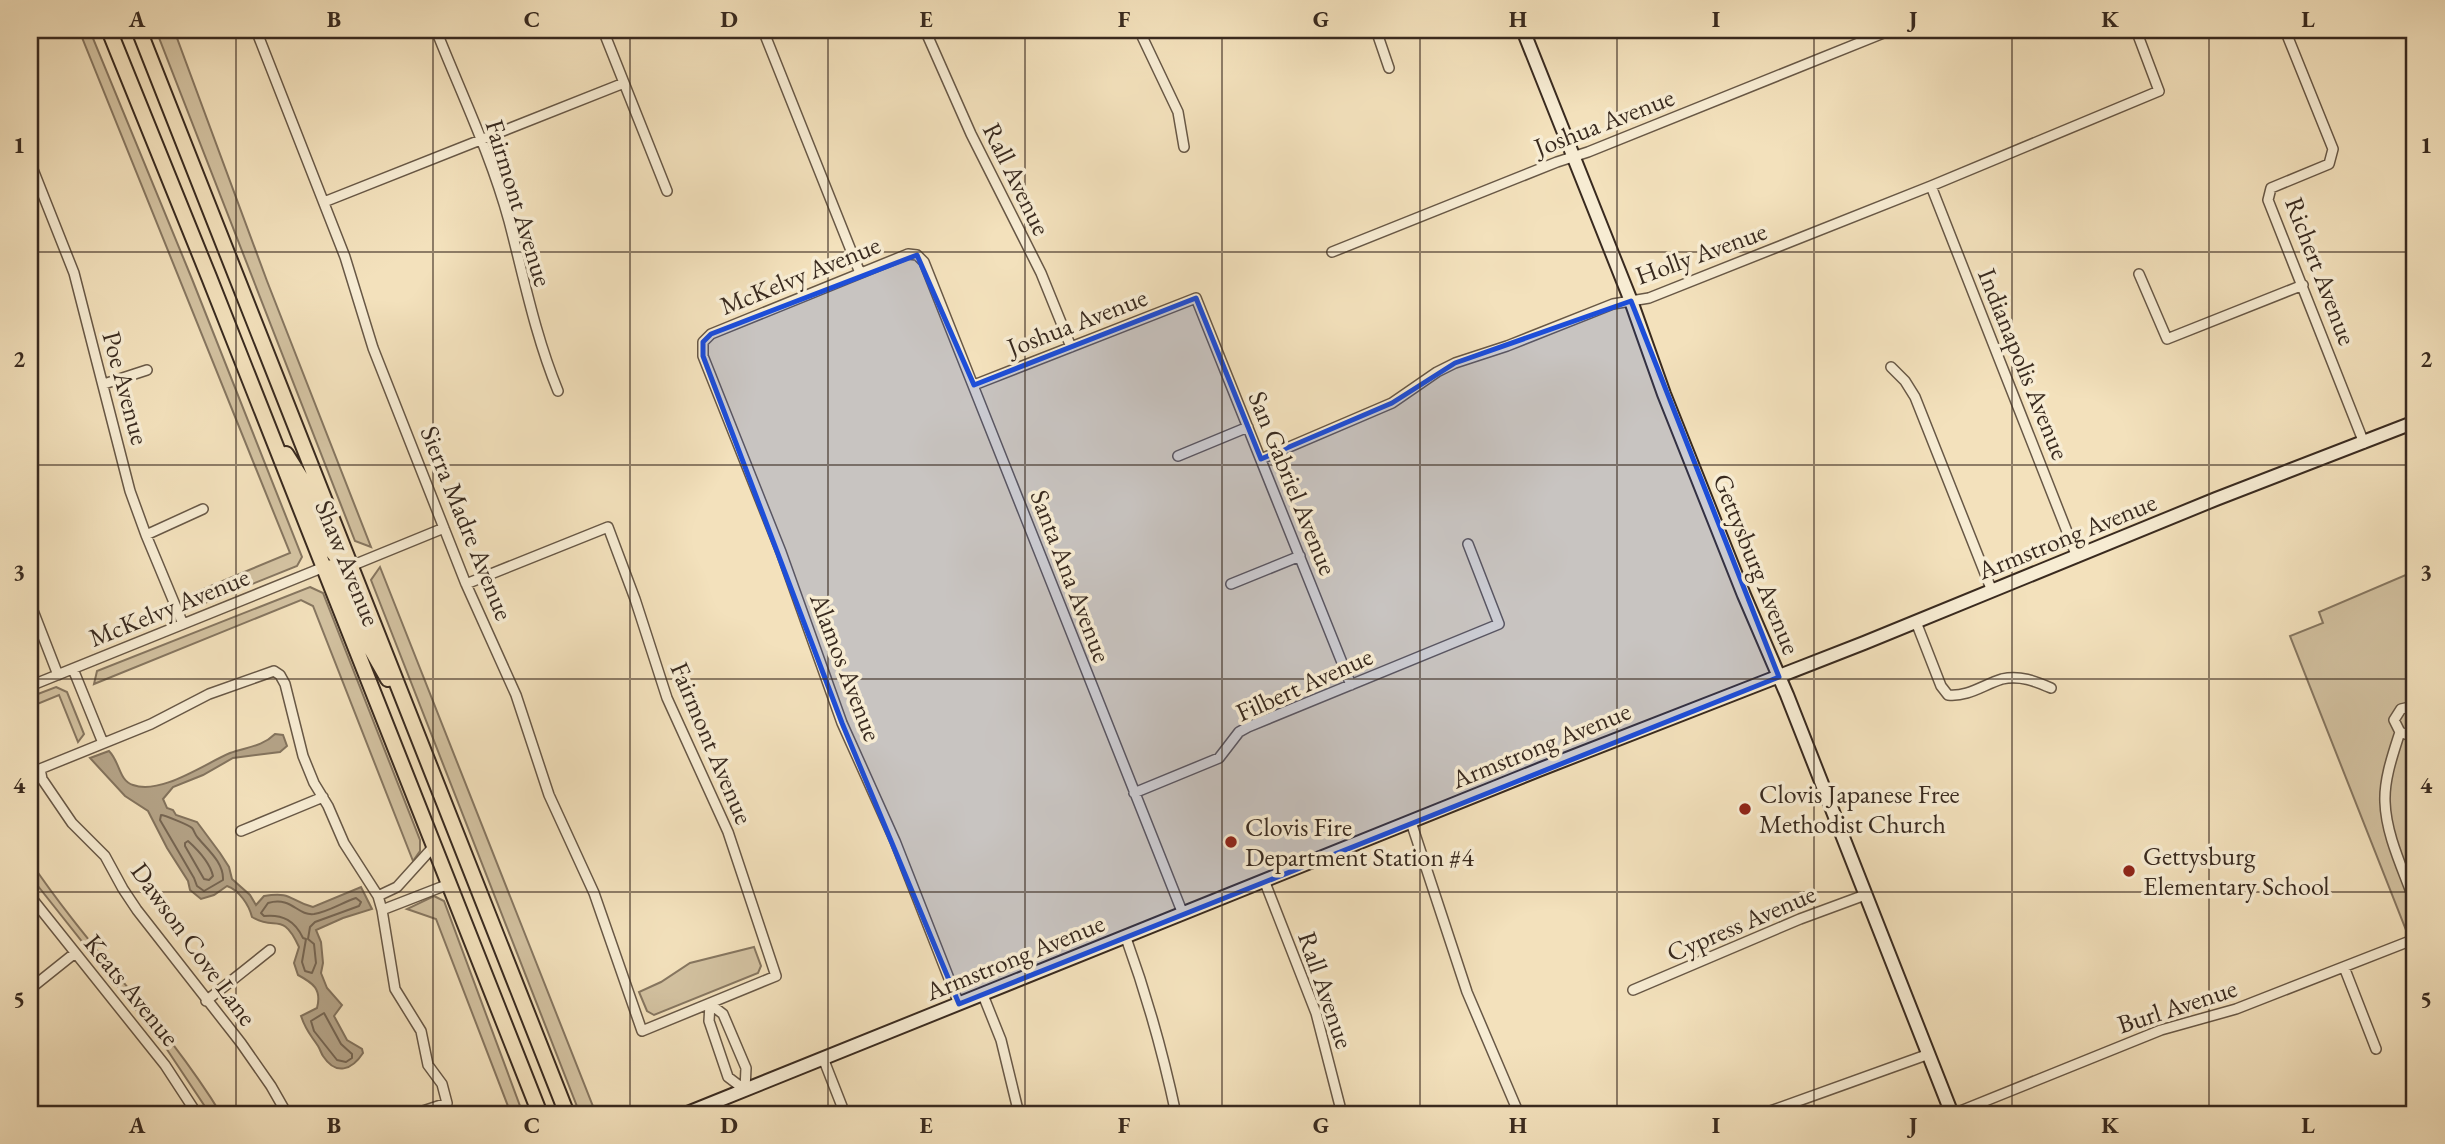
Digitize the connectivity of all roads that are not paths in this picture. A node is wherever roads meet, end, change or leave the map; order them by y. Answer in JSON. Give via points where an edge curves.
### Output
{"nodes":[{"id":1,"x":109,"y":30,"type":"edge"},
{"id":2,"x":139,"y":30,"type":"edge"},
{"id":3,"x":256,"y":30,"type":"edge"},
{"id":4,"x":436,"y":30,"type":"edge"},
{"id":5,"x":603,"y":30,"type":"edge"},
{"id":6,"x":763,"y":30,"type":"edge"},
{"id":7,"x":925,"y":30,"type":"edge"},
{"id":8,"x":1139,"y":30,"type":"edge"},
{"id":9,"x":1376,"y":30,"type":"edge"},
{"id":10,"x":1523,"y":30,"type":"edge"},
{"id":11,"x":1891,"y":30,"type":"edge"},
{"id":12,"x":2136,"y":30,"type":"edge"},
{"id":13,"x":2285,"y":30,"type":"edge"},
{"id":14,"x":1389,"y":68,"type":"dead end"},
{"id":15,"x":624,"y":83,"type":"junction"},
{"id":16,"x":480,"y":140,"type":"junction"},
{"id":17,"x":1184,"y":147,"type":"dead end"},
{"id":18,"x":1573,"y":157,"type":"junction"},
{"id":19,"x":30,"y":162,"type":"edge"},
{"id":20,"x":1931,"y":187,"type":"junction"},
{"id":21,"x":667,"y":191,"type":"dead end"},
{"id":22,"x":324,"y":202,"type":"junction"},
{"id":23,"x":1332,"y":252,"type":"dead end"},
{"id":24,"x":917,"y":255,"type":"joint"},
{"id":25,"x":860,"y":273,"type":"junction"},
{"id":26,"x":2139,"y":274,"type":"dead end"},
{"id":27,"x":2303,"y":285,"type":"junction"},
{"id":28,"x":1196,"y":298,"type":"joint"},
{"id":29,"x":1631,"y":301,"type":"junction"},
{"id":30,"x":703,"y":342,"type":"joint"},
{"id":31,"x":1071,"y":347,"type":"junction"},
{"id":32,"x":1891,"y":367,"type":"dead end"},
{"id":33,"x":147,"y":370,"type":"dead end"},
{"id":34,"x":103,"y":384,"type":"junction"},
{"id":35,"x":974,"y":385,"type":"junction"},
{"id":36,"x":558,"y":391,"type":"dead end"},
{"id":37,"x":2415,"y":422,"type":"edge"},
{"id":38,"x":268,"y":426,"type":"junction"},
{"id":39,"x":1248,"y":428,"type":"junction"},
{"id":40,"x":2364,"y":443,"type":"junction"},
{"id":41,"x":1178,"y":456,"type":"dead end"},
{"id":42,"x":1261,"y":459,"type":"junction"},
{"id":43,"x":203,"y":509,"type":"dead end"},
{"id":44,"x":444,"y":528,"type":"junction"},
{"id":45,"x":146,"y":535,"type":"junction"},
{"id":46,"x":1468,"y":544,"type":"dead end"},
{"id":47,"x":1300,"y":556,"type":"junction"},
{"id":48,"x":2077,"y":556,"type":"junction"},
{"id":49,"x":351,"y":566,"type":"junction"},
{"id":50,"x":324,"y":567,"type":"junction"},
{"id":51,"x":466,"y":583,"type":"junction"},
{"id":52,"x":1231,"y":584,"type":"dead end"},
{"id":53,"x":1992,"y":591,"type":"junction"},
{"id":54,"x":30,"y":603,"type":"edge"},
{"id":55,"x":1916,"y":622,"type":"junction"},
{"id":56,"x":183,"y":624,"type":"junction"},
{"id":57,"x":73,"y":668,"type":"junction"},
{"id":58,"x":58,"y":675,"type":"junction"},
{"id":59,"x":1779,"y":677,"type":"junction"},
{"id":60,"x":1351,"y":685,"type":"junction"},
{"id":61,"x":30,"y":686,"type":"edge"},
{"id":62,"x":2051,"y":688,"type":"dead end"},
{"id":63,"x":405,"y":707,"type":"junction"},
{"id":64,"x":2415,"y":709,"type":"edge"},
{"id":65,"x":2400,"y":732,"type":"junction"},
{"id":66,"x":2415,"y":733,"type":"edge"},
{"id":67,"x":103,"y":743,"type":"junction"},
{"id":68,"x":1134,"y":793,"type":"junction"},
{"id":69,"x":323,"y":797,"type":"junction"},
{"id":70,"x":1410,"y":822,"type":"junction"},
{"id":71,"x":241,"y":831,"type":"dead end"},
{"id":72,"x":434,"y":846,"type":"junction"},
{"id":73,"x":1264,"y":880,"type":"junction"},
{"id":74,"x":449,"y":884,"type":"junction"},
{"id":75,"x":1865,"y":895,"type":"junction"},
{"id":76,"x":30,"y":896,"type":"edge"},
{"id":77,"x":378,"y":896,"type":"junction"},
{"id":78,"x":2415,"y":903,"type":"edge"},
{"id":79,"x":382,"y":910,"type":"junction"},
{"id":80,"x":1183,"y":914,"type":"junction"},
{"id":81,"x":1126,"y":937,"type":"junction"},
{"id":82,"x":2415,"y":939,"type":"edge"},
{"id":83,"x":270,"y":950,"type":"dead end"},
{"id":84,"x":75,"y":953,"type":"junction"},
{"id":85,"x":2344,"y":967,"type":"junction"},
{"id":86,"x":30,"y":989,"type":"edge"},
{"id":87,"x":1633,"y":990,"type":"dead end"},
{"id":88,"x":983,"y":995,"type":"junction"},
{"id":89,"x":206,"y":1000,"type":"junction"},
{"id":90,"x":710,"y":1004,"type":"junction"},
{"id":91,"x":959,"y":1004,"type":"junction"},
{"id":92,"x":2376,"y":1049,"type":"dead end"},
{"id":93,"x":1928,"y":1054,"type":"junction"},
{"id":94,"x":823,"y":1058,"type":"junction"},
{"id":95,"x":745,"y":1090,"type":"junction"},
{"id":96,"x":30,"y":1103,"type":"edge"},
{"id":97,"x":39,"y":1114,"type":"edge"},
{"id":98,"x":197,"y":1114,"type":"edge"},
{"id":99,"x":287,"y":1114,"type":"edge"},
{"id":100,"x":414,"y":1114,"type":"edge"},
{"id":101,"x":540,"y":1114,"type":"edge"},
{"id":102,"x":567,"y":1114,"type":"edge"},
{"id":103,"x":685,"y":1114,"type":"edge"},
{"id":104,"x":845,"y":1114,"type":"edge"},
{"id":105,"x":1019,"y":1114,"type":"edge"},
{"id":106,"x":1175,"y":1114,"type":"edge"},
{"id":107,"x":1342,"y":1114,"type":"edge"},
{"id":108,"x":1519,"y":1114,"type":"edge"},
{"id":109,"x":1762,"y":1114,"type":"edge"},
{"id":110,"x":1952,"y":1114,"type":"edge"}],
"edges":[{"from":1,"to":38,"type":"main road","name":"Shaw Avenue"},
{"from":2,"to":49,"type":"main road","name":"Shaw Avenue"},
{"from":3,"to":22,"type":"street","name":"Sierra Madre Avenue"},
{"from":4,"to":16,"type":"street","name":"Fairmont Avenue"},
{"from":5,"to":15,"type":"street"},
{"from":6,"to":25,"type":"street"},
{"from":7,"to":31,"type":"street","name":"Rall Avenue","via":[[1041,273]]},
{"from":8,"to":17,"type":"street","via":[[1178,112]]},
{"from":9,"to":14,"type":"street"},
{"from":10,"to":18,"type":"street","name":"Gettysburg Avenue"},
{"from":11,"to":18,"type":"street","name":"Joshua Avenue"},
{"from":12,"to":20,"type":"street","name":"Holly Avenue","via":[[2159,91]]},
{"from":13,"to":27,"type":"street","name":"Richert Avenue","via":[[2333,149],[2329,164],[2271,188],[2268,200]]},
{"from":15,"to":16,"type":"street"},
{"from":15,"to":21,"type":"street"},
{"from":16,"to":22,"type":"street"},
{"from":16,"to":36,"type":"street","name":"Fairmont Avenue","via":[[509,220],[544,355]]},
{"from":18,"to":23,"type":"street","name":"Joshua Avenue"},
{"from":18,"to":29,"type":"street","name":"Gettysburg Avenue"},
{"from":19,"to":34,"type":"street","name":"Poe Avenue","via":[[74,274]]},
{"from":20,"to":29,"type":"street","name":"Holly Avenue","via":[[1649,298]]},
{"from":20,"to":48,"type":"street","name":"Indianapolis Avenue"},
{"from":22,"to":44,"type":"street","name":"Sierra Madre Avenue","via":[[373,348]]},
{"from":24,"to":25,"type":"street","name":"McKelvy Avenue","via":[[908,254]]},
{"from":24,"to":35,"type":"street","name":"Santa Ana Avenue","via":[[924,262]]},
{"from":25,"to":30,"type":"street","name":"McKelvy Avenue","via":[[711,334]]},
{"from":26,"to":27,"type":"street","via":[[2167,339]]},
{"from":27,"to":40,"type":"street","name":"Richert Avenue"},
{"from":28,"to":31,"type":"street","name":"Joshua Avenue"},
{"from":28,"to":39,"type":"street","name":"San Gabriel Avenue"},
{"from":29,"to":42,"type":"street","name":"Holly Avenue","via":[[1455,363],[1376,411]]},
{"from":29,"to":59,"type":"street","name":"Gettysburg Avenue"},
{"from":30,"to":91,"type":"street","name":"Alamos Avenue","via":[[703,356],[838,710]]},
{"from":31,"to":35,"type":"street","name":"Joshua Avenue"},
{"from":32,"to":53,"type":"street","via":[[1915,397]]},
{"from":33,"to":34,"type":"street"},
{"from":34,"to":45,"type":"street","name":"Poe Avenue"},
{"from":35,"to":68,"type":"street","name":"Santa Ana Avenue"},
{"from":37,"to":40,"type":"street","name":"Armstrong Avenue"},
{"from":38,"to":49,"type":"main road","via":[[301,478],[331,550]]},
{"from":38,"to":50,"type":"main road","name":"Shaw Avenue"},
{"from":39,"to":41,"type":"street"},
{"from":39,"to":42,"type":"street","name":"San Gabriel Avenue"},
{"from":40,"to":48,"type":"street","name":"Armstrong Avenue"},
{"from":42,"to":47,"type":"street","name":"San Gabriel Avenue"},
{"from":43,"to":45,"type":"street"},
{"from":44,"to":49,"type":"street"},
{"from":44,"to":51,"type":"street","name":"Sierra Madre Avenue"},
{"from":45,"to":56,"type":"street","name":"Poe Avenue"},
{"from":46,"to":60,"type":"street","name":"Filbert Avenue","via":[[1499,624]]},
{"from":47,"to":52,"type":"street"},
{"from":47,"to":60,"type":"street","name":"San Gabriel Avenue"},
{"from":48,"to":53,"type":"street","name":"Armstrong Avenue"},
{"from":49,"to":63,"type":"main road","name":"Shaw Avenue"},
{"from":50,"to":56,"type":"street","name":"McKelvy Avenue"},
{"from":50,"to":63,"type":"main road","via":[[334,568],[342,577],[376,660]]},
{"from":50,"to":72,"type":"main road","name":"Shaw Avenue"},
{"from":51,"to":90,"type":"street","name":"Sierra Madre Avenue","via":[[516,695],[549,795],[594,893],[642,1031]]},
{"from":51,"to":90,"type":"street","name":"Fairmont Avenue","via":[[608,527],[667,698],[728,832],[776,976]]},
{"from":53,"to":55,"type":"street","name":"Armstrong Avenue"},
{"from":54,"to":58,"type":"street"},
{"from":55,"to":59,"type":"street","name":"Armstrong Avenue"},
{"from":55,"to":62,"type":"street","via":[[1948,695],[1960,696],[2004,679],[2027,678]]},
{"from":56,"to":57,"type":"street","name":"McKelvy Avenue"},
{"from":57,"to":58,"type":"street","name":"McKelvy Avenue"},
{"from":57,"to":67,"type":"street"},
{"from":58,"to":61,"type":"street","name":"McKelvy Avenue"},
{"from":59,"to":70,"type":"street","name":"Armstrong Avenue"},
{"from":59,"to":75,"type":"street","name":"Gettysburg Avenue"},
{"from":60,"to":68,"type":"street","name":"Filbert Avenue","via":[[1248,727],[1219,758]]},
{"from":63,"to":102,"type":"main road","name":"Shaw Avenue"},
{"from":64,"to":65,"type":"street","via":[[2406,707],[2398,712],[2394,720]]},
{"from":65,"to":66,"type":"street"},
{"from":65,"to":78,"type":"street","via":[[2385,802]]},
{"from":67,"to":69,"type":"street","via":[[209,694],[274,671],[285,684],[303,756]]},
{"from":67,"to":89,"type":"street","name":"Dawson Cove Lane","via":[[40,769],[42,779],[72,823],[105,856],[137,910]]},
{"from":68,"to":80,"type":"street","name":"Santa Ana Avenue"},
{"from":69,"to":71,"type":"street"},
{"from":69,"to":77,"type":"street","via":[[344,844]]},
{"from":70,"to":73,"type":"street","name":"Armstrong Avenue"},
{"from":70,"to":108,"type":"street","via":[[1467,992]]},
{"from":72,"to":74,"type":"main road","name":"Shaw Avenue"},
{"from":72,"to":77,"type":"street","via":[[397,887]]},
{"from":73,"to":80,"type":"street","name":"Armstrong Avenue"},
{"from":73,"to":107,"type":"street","name":"Rall Avenue","via":[[1316,1013]]},
{"from":74,"to":79,"type":"street"},
{"from":74,"to":101,"type":"main road","name":"Shaw Avenue"},
{"from":75,"to":87,"type":"street","name":"Cypress Avenue"},
{"from":75,"to":93,"type":"street","name":"Gettysburg Avenue"},
{"from":76,"to":84,"type":"street","name":"Keats Avenue"},
{"from":77,"to":79,"type":"street"},
{"from":79,"to":100,"type":"street","via":[[395,989],[421,1031],[428,1065],[442,1084],[447,1102]]},
{"from":80,"to":81,"type":"street","name":"Armstrong Avenue"},
{"from":81,"to":88,"type":"street","name":"Armstrong Avenue"},
{"from":81,"to":106,"type":"street","via":[[1154,1019]]},
{"from":82,"to":85,"type":"street","name":"Burl Avenue"},
{"from":83,"to":89,"type":"street"},
{"from":84,"to":86,"type":"street"},
{"from":84,"to":98,"type":"street","name":"Keats Avenue","via":[[165,1065]]},
{"from":85,"to":92,"type":"street"},
{"from":85,"to":110,"type":"street","name":"Burl Avenue","via":[[2236,1009],[2161,1030]]},
{"from":88,"to":91,"type":"street","name":"Armstrong Avenue"},
{"from":88,"to":105,"type":"street","via":[[1001,1040]]},
{"from":89,"to":99,"type":"street","name":"Dawson Cove Lane","via":[[241,1043]]},
{"from":90,"to":95,"type":"street","via":[[723,1014],[746,1069]]},
{"from":90,"to":95,"type":"street","via":[[709,1021],[728,1077]]},
{"from":91,"to":94,"type":"street","name":"Armstrong Avenue"},
{"from":93,"to":109,"type":"street"},
{"from":93,"to":110,"type":"street","name":"Gettysburg Avenue"},
{"from":94,"to":95,"type":"street","name":"Armstrong Avenue"},
{"from":94,"to":104,"type":"street"},
{"from":95,"to":103,"type":"street","name":"Armstrong Avenue"},
{"from":96,"to":97,"type":"street"}]}
